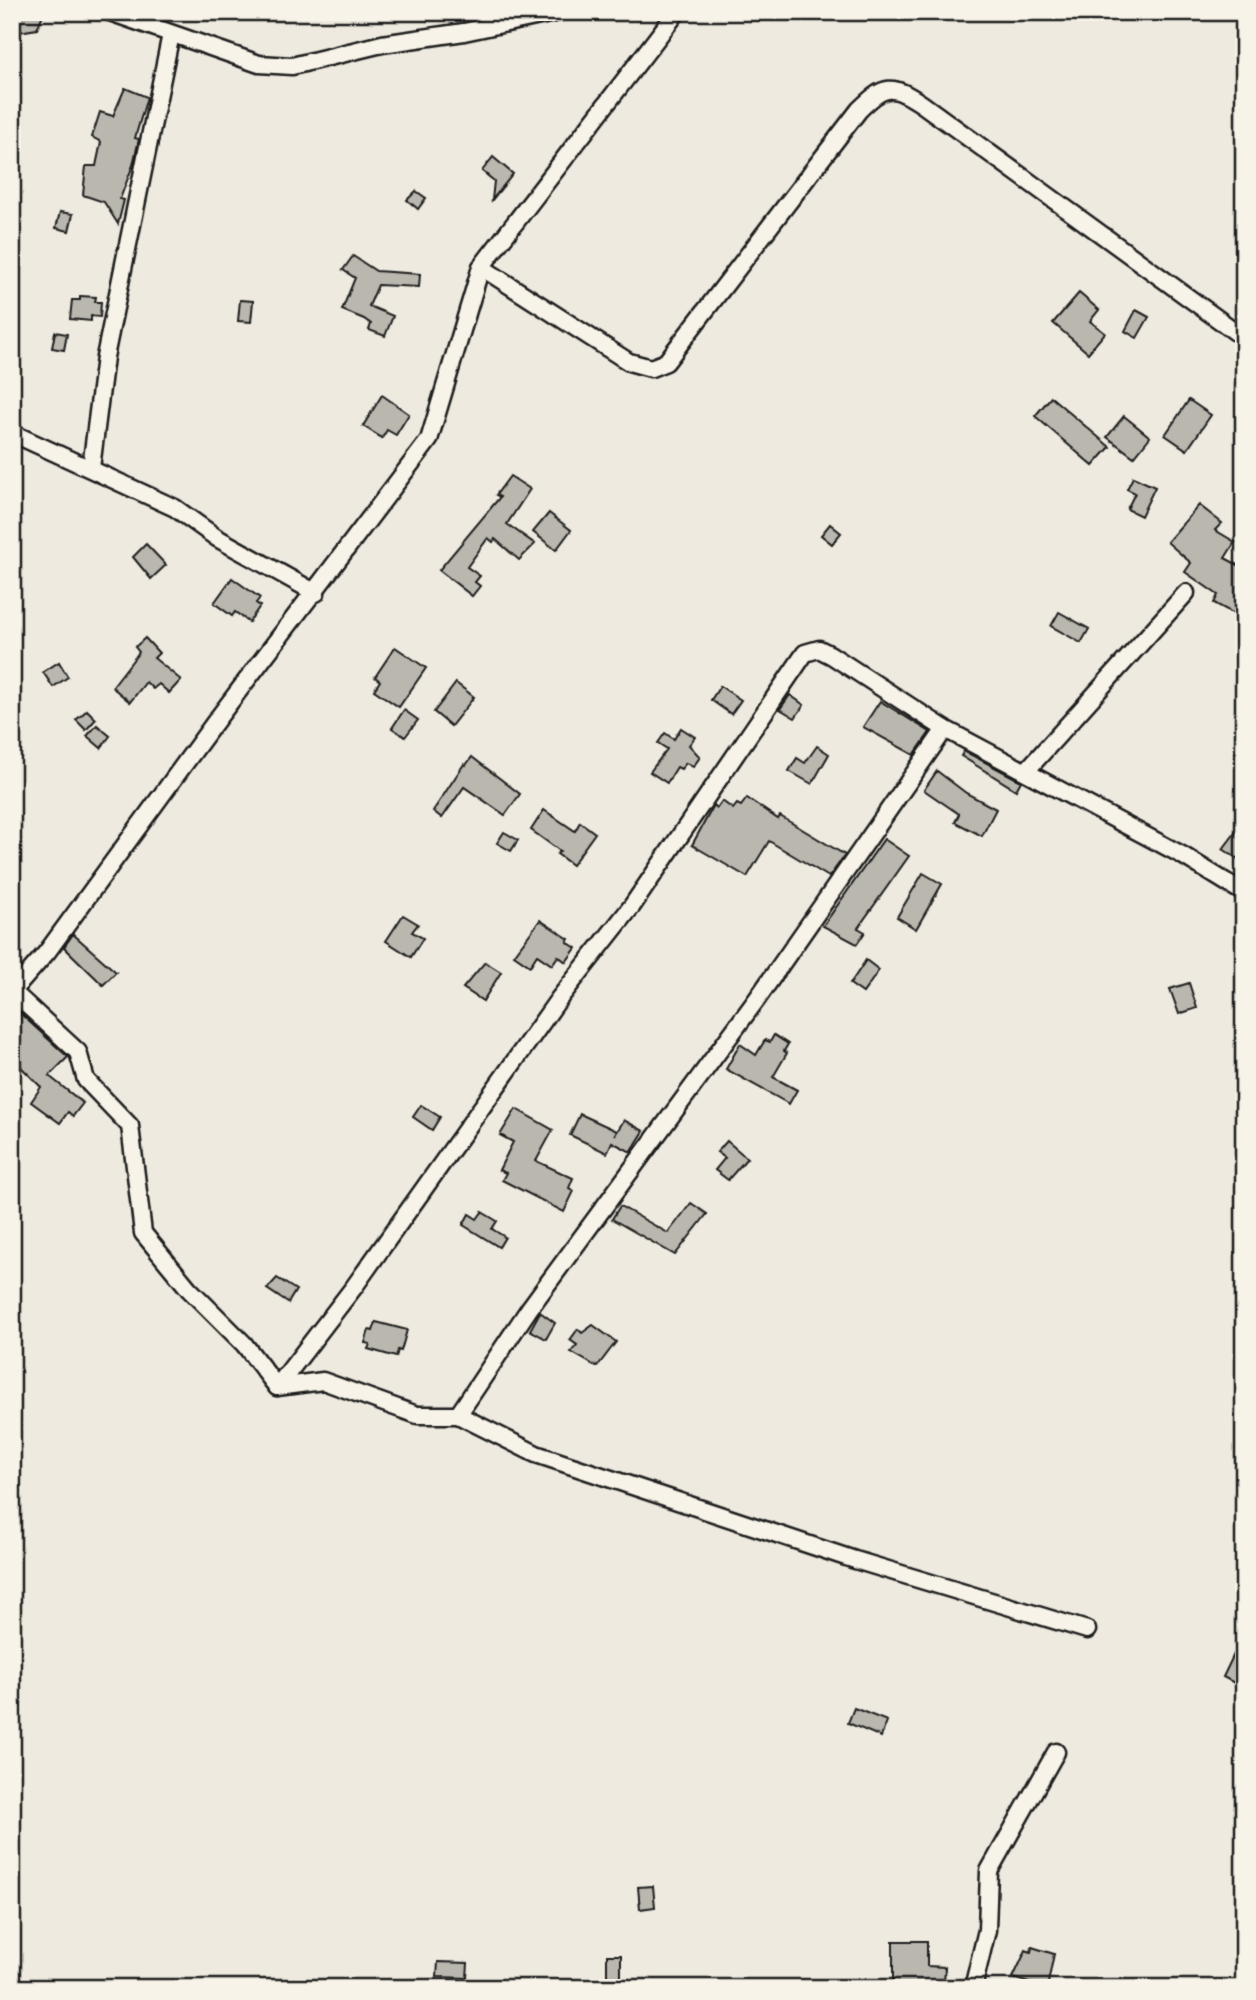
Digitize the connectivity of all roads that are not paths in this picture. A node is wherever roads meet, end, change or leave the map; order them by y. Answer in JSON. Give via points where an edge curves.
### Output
{"nodes":[{"id":1,"x":110,"y":12,"type":"edge"},
{"id":2,"x":559,"y":12,"type":"edge"},
{"id":3,"x":677,"y":12,"type":"edge"},
{"id":4,"x":171,"y":34,"type":"junction"},
{"id":5,"x":481,"y":267,"type":"junction"},
{"id":6,"x":1244,"y":338,"type":"edge"},
{"id":7,"x":12,"y":433,"type":"edge"},
{"id":8,"x":92,"y":467,"type":"junction"},
{"id":9,"x":316,"y":593,"type":"junction"},
{"id":10,"x":1186,"y":593,"type":"dead end"},
{"id":11,"x":945,"y":729,"type":"junction"},
{"id":12,"x":1027,"y":770,"type":"junction"},
{"id":13,"x":1244,"y":893,"type":"edge"},
{"id":14,"x":12,"y":992,"type":"edge"},
{"id":15,"x":278,"y":1387,"type":"junction"},
{"id":16,"x":458,"y":1415,"type":"junction"},
{"id":17,"x":1087,"y":1630,"type":"dead end"},
{"id":18,"x":1056,"y":1752,"type":"dead end"},
{"id":19,"x":973,"y":1988,"type":"edge"}],
"edges":[{"from":1,"to":4,"type":"street"},
{"from":2,"to":4,"type":"street","via":[[382,44],[292,66],[259,64]]},
{"from":3,"to":5,"type":"street"},
{"from":4,"to":8,"type":"street","via":[[105,357]]},
{"from":5,"to":6,"type":"street","via":[[629,362],[651,368],[666,362],[859,110],[881,89],[889,89],[903,91],[922,104]]},
{"from":5,"to":9,"type":"street","via":[[429,440]]},
{"from":7,"to":8,"type":"street"},
{"from":8,"to":9,"type":"street","via":[[175,508],[217,538]]},
{"from":9,"to":14,"type":"street","via":[[47,952]]},
{"from":10,"to":12,"type":"street"},
{"from":11,"to":12,"type":"street"},
{"from":11,"to":15,"type":"street","via":[[831,654],[818,649],[805,653],[632,906],[558,1000],[355,1287]]},
{"from":11,"to":16,"type":"street","via":[[758,999],[528,1309]]},
{"from":12,"to":13,"type":"street"},
{"from":14,"to":15,"type":"street","via":[[78,1052],[86,1080],[130,1126],[143,1233]]},
{"from":15,"to":16,"type":"street","via":[[323,1381],[417,1415]]},
{"from":16,"to":17,"type":"street","via":[[536,1454],[855,1560]]},
{"from":18,"to":19,"type":"street","via":[[989,1871],[987,1930]]}]}
